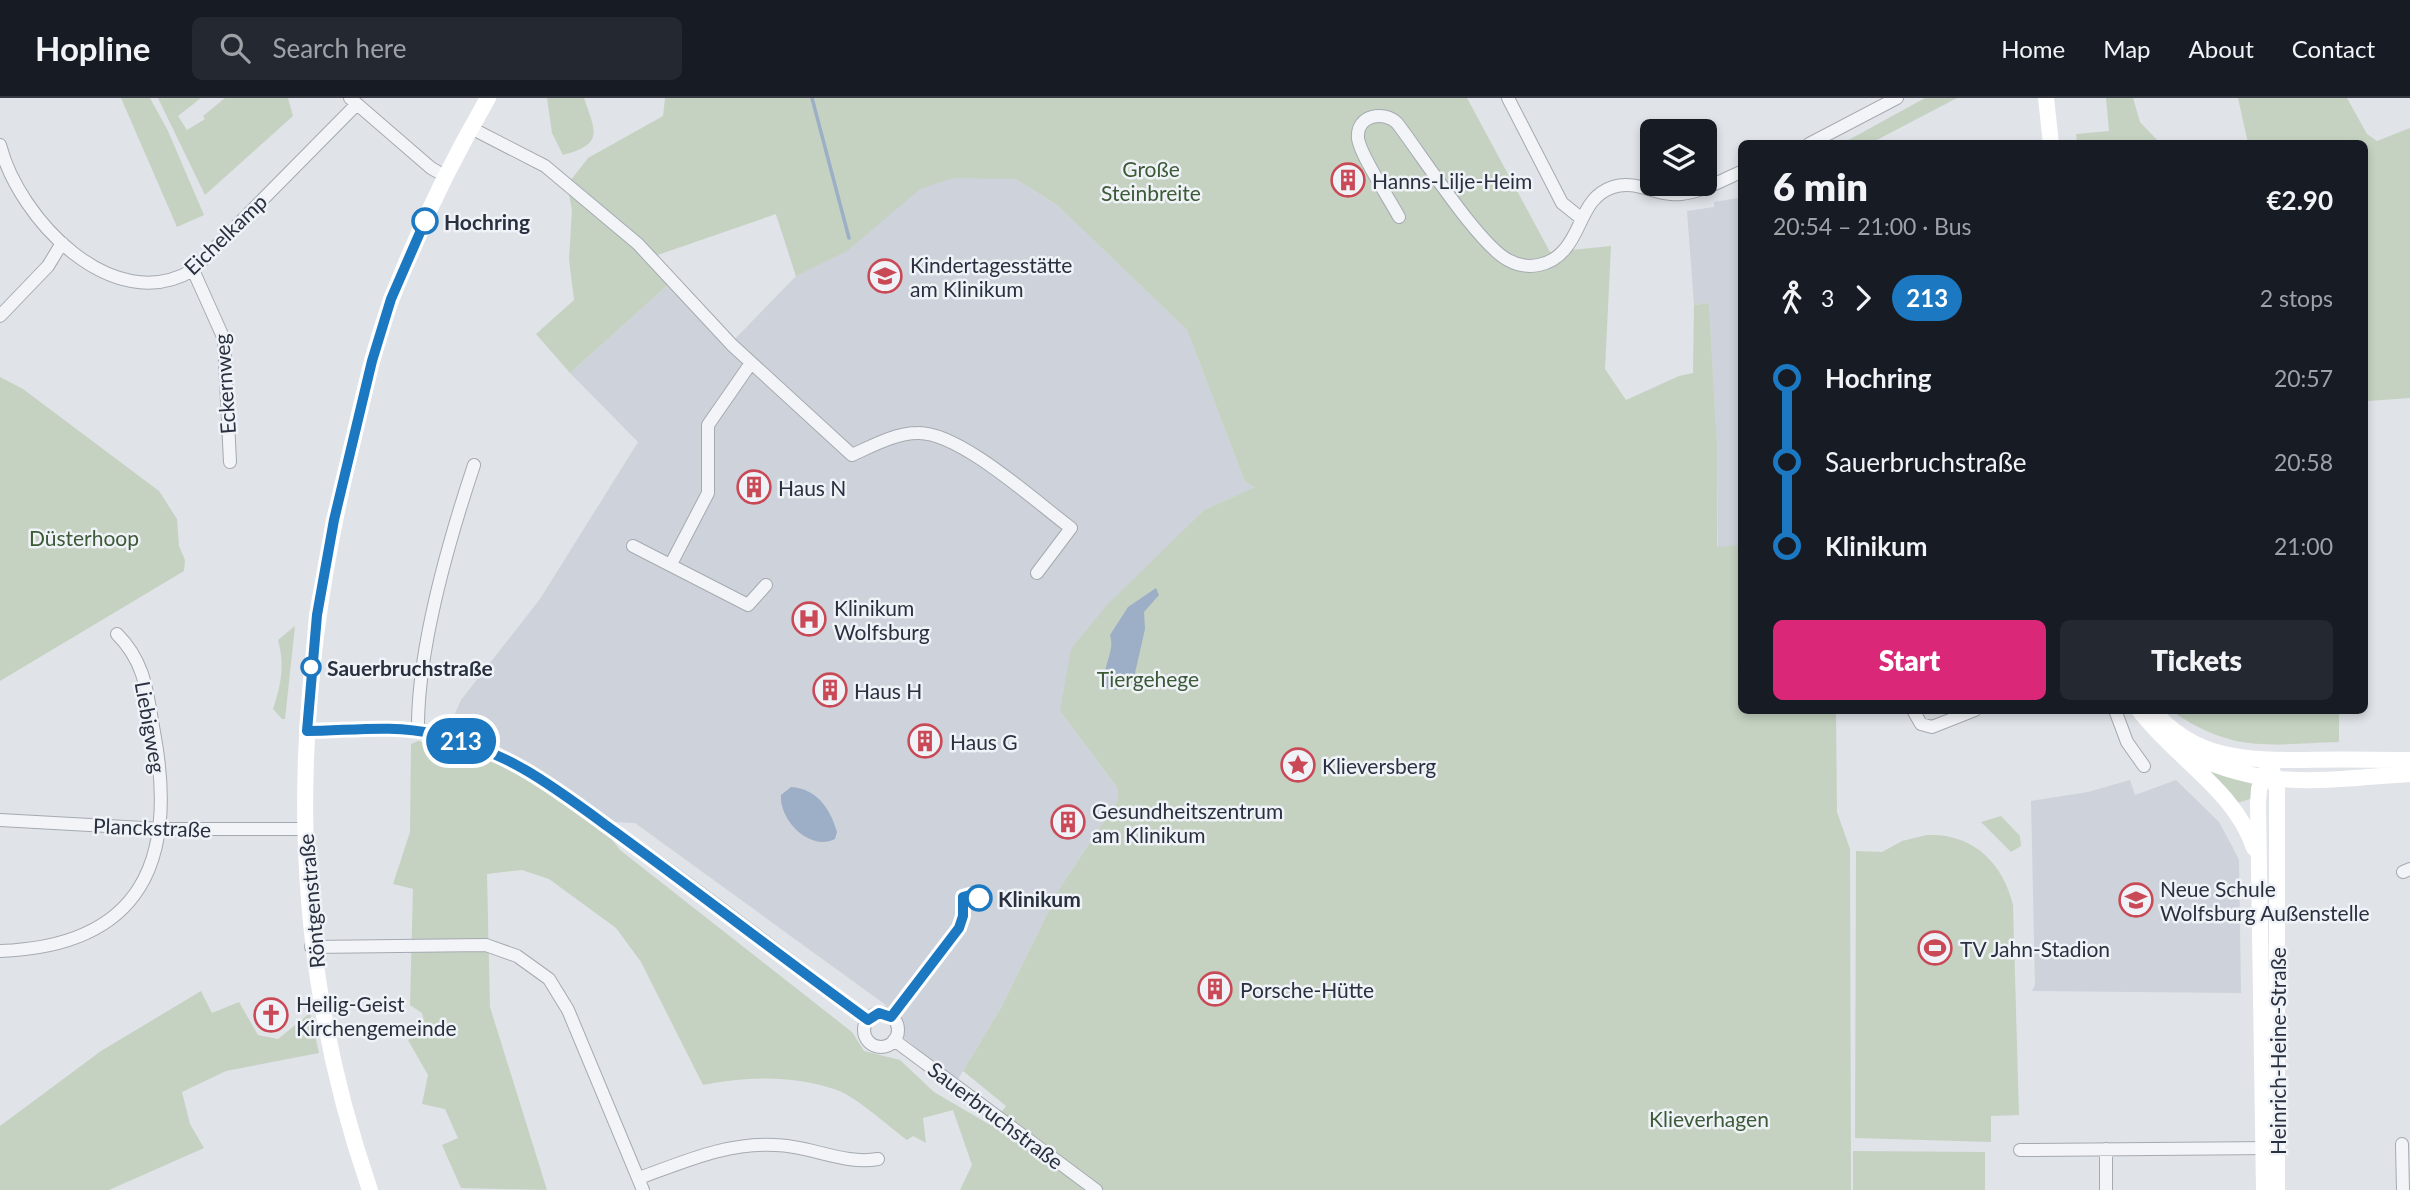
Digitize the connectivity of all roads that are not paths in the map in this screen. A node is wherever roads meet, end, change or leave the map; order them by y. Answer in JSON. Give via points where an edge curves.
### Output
{"nodes":[{"id":1,"x":488,"y":98,"type":"edge"},
{"id":2,"x":1508,"y":98,"type":"edge"},
{"id":3,"x":1897,"y":98,"type":"edge"},
{"id":4,"x":2046,"y":98,"type":"edge"},
{"id":5,"x":353,"y":101,"type":"edge"},
{"id":6,"x":471,"y":128,"type":"junction"},
{"id":7,"x":1817,"y":140,"type":"edge"},
{"id":8,"x":2051,"y":140,"type":"edge"},
{"id":9,"x":0,"y":145,"type":"edge"},
{"id":10,"x":2,"y":165,"type":"edge"},
{"id":11,"x":1738,"y":173,"type":"edge"},
{"id":12,"x":445,"y":176,"type":"junction"},
{"id":13,"x":1399,"y":217,"type":"dead end"},
{"id":14,"x":1582,"y":219,"type":"junction"},
{"id":15,"x":62,"y":243,"type":"junction"},
{"id":16,"x":193,"y":270,"type":"junction"},
{"id":17,"x":0,"y":316,"type":"edge"},
{"id":18,"x":751,"y":363,"type":"junction"},
{"id":19,"x":229,"y":462,"type":"dead end"},
{"id":20,"x":474,"y":465,"type":"dead end"},
{"id":21,"x":633,"y":546,"type":"dead end"},
{"id":22,"x":671,"y":564,"type":"junction"},
{"id":23,"x":1037,"y":573,"type":"dead end"},
{"id":24,"x":766,"y":585,"type":"dead end"},
{"id":25,"x":117,"y":634,"type":"dead end"},
{"id":26,"x":1915,"y":714,"type":"edge"},
{"id":27,"x":1965,"y":714,"type":"edge"},
{"id":28,"x":2116,"y":714,"type":"edge"},
{"id":29,"x":2143,"y":714,"type":"edge"},
{"id":30,"x":2157,"y":714,"type":"edge"},
{"id":31,"x":307,"y":731,"type":"junction"},
{"id":32,"x":418,"y":731,"type":"junction"},
{"id":33,"x":2161,"y":734,"type":"junction"},
{"id":34,"x":2410,"y":760,"type":"edge"},
{"id":35,"x":2270,"y":761,"type":"junction"},
{"id":36,"x":2144,"y":766,"type":"dead end"},
{"id":37,"x":2410,"y":774,"type":"edge"},
{"id":38,"x":2270,"y":780,"type":"junction"},
{"id":39,"x":0,"y":820,"type":"edge"},
{"id":40,"x":161,"y":829,"type":"junction"},
{"id":41,"x":304,"y":830,"type":"junction"},
{"id":42,"x":2258,"y":860,"type":"junction"},
{"id":43,"x":311,"y":947,"type":"junction"},
{"id":44,"x":0,"y":951,"type":"edge"},
{"id":45,"x":868,"y":1020,"type":"junction"},
{"id":46,"x":894,"y":1040,"type":"junction"},
{"id":47,"x":2402,"y":1143,"type":"dead end"},
{"id":48,"x":2271,"y":1148,"type":"junction"},
{"id":49,"x":2106,"y":1149,"type":"junction"},
{"id":50,"x":2020,"y":1150,"type":"dead end"},
{"id":51,"x":878,"y":1159,"type":"dead end"},
{"id":52,"x":641,"y":1184,"type":"edge"},
{"id":53,"x":370,"y":1190,"type":"edge"},
{"id":54,"x":1096,"y":1190,"type":"edge"},
{"id":55,"x":2106,"y":1190,"type":"edge"},
{"id":56,"x":2264,"y":1190,"type":"edge"},
{"id":57,"x":2277,"y":1190,"type":"edge"},
{"id":58,"x":2403,"y":1190,"type":"edge"}],
"edges":[{"from":1,"to":6,"type":"street"},
{"from":2,"to":14,"type":"street","via":[[1562,203]]},
{"from":3,"to":7,"type":"street"},
{"from":4,"to":8,"type":"street"},
{"from":5,"to":12,"type":"street","name":"Eichelkamp"},
{"from":5,"to":16,"type":"street","name":"Eichelkamp"},
{"from":6,"to":12,"type":"street"},
{"from":6,"to":18,"type":"street","via":[[561,178],[638,244]]},
{"from":9,"to":10,"type":"street","name":"Eichelkamp"},
{"from":10,"to":15,"type":"street","name":"Eichelkamp","via":[[26,205]]},
{"from":11,"to":14,"type":"street","via":[[1680,195],[1636,185],[1613,187],[1593,199]]},
{"from":12,"to":31,"type":"street","via":[[391,299],[372,361],[317,615]]},
{"from":13,"to":14,"type":"street","via":[[1359,143],[1366,119],[1383,114],[1397,123],[1489,245],[1510,261],[1533,266],[1558,258]]},
{"from":15,"to":16,"type":"street","name":"Eichelkamp","via":[[100,269],[144,284],[163,283]]},
{"from":15,"to":17,"type":"street","via":[[48,266]]},
{"from":16,"to":19,"type":"street","name":"Eckernweg","via":[[224,339]]},
{"from":18,"to":22,"type":"street","via":[[708,425],[708,493]]},
{"from":18,"to":23,"type":"street","via":[[852,455],[918,433],[941,436],[963,447],[1070,528]]},
{"from":20,"to":32,"type":"street","via":[[428,642]]},
{"from":21,"to":22,"type":"street"},
{"from":22,"to":24,"type":"street","via":[[748,605]]},
{"from":25,"to":40,"type":"street","name":"Liebigweg","via":[[133,650],[144,678],[158,751]]},
{"from":26,"to":27,"type":"street","via":[[1921,724],[1932,727]]},
{"from":28,"to":36,"type":"street","via":[[2127,742]]},
{"from":29,"to":33,"type":"street"},
{"from":30,"to":35,"type":"street","via":[[2185,740],[2203,749]]},
{"from":31,"to":32,"type":"street","name":"Sauerbruchstraße"},
{"from":31,"to":41,"type":"street","name":"Röntgenstraße"},
{"from":32,"to":45,"type":"street","name":"Sauerbruchstraße","via":[[481,747],[528,769]]},
{"from":33,"to":38,"type":"street","via":[[2212,765]]},
{"from":33,"to":42,"type":"street","name":"Heinrich-Heine-Straße","via":[[2236,810]]},
{"from":34,"to":35,"type":"street"},
{"from":35,"to":38,"type":"street","name":"Heinrich-Heine-Straße"},
{"from":37,"to":38,"type":"street"},
{"from":38,"to":42,"type":"street","name":"Heinrich-Heine-Straße","via":[[2258,803]]},
{"from":38,"to":48,"type":"street","name":"Heinrich-Heine-Straße"},
{"from":39,"to":40,"type":"street","name":"Planckstraße"},
{"from":40,"to":41,"type":"street","name":"Planckstraße"},
{"from":40,"to":44,"type":"street","via":[[135,893],[108,922],[63,944]]},
{"from":41,"to":43,"type":"street","name":"Röntgenstraße"},
{"from":42,"to":48,"type":"street","name":"Heinrich-Heine-Straße"},
{"from":43,"to":52,"type":"street","via":[[486,945],[517,956],[549,979],[568,1010]]},
{"from":43,"to":53,"type":"street","name":"Röntgenstraße","via":[[330,1053]]},
{"from":45,"to":46,"type":"street","name":"Sauerbruchstraße","via":[[864,1032],[871,1043],[883,1047]]},
{"from":45,"to":46,"type":"street","name":"Sauerbruchstraße","via":[[879,1013],[891,1017],[898,1028]]},
{"from":46,"to":54,"type":"street","name":"Sauerbruchstraße"},
{"from":47,"to":58,"type":"street"},
{"from":48,"to":49,"type":"street"},
{"from":48,"to":56,"type":"street","name":"Heinrich-Heine-Straße"},
{"from":48,"to":57,"type":"street","name":"Heinrich-Heine-Straße"},
{"from":49,"to":50,"type":"street"},
{"from":49,"to":55,"type":"street"},
{"from":51,"to":52,"type":"street","via":[[859,1163],[777,1145],[730,1146]]}]}
